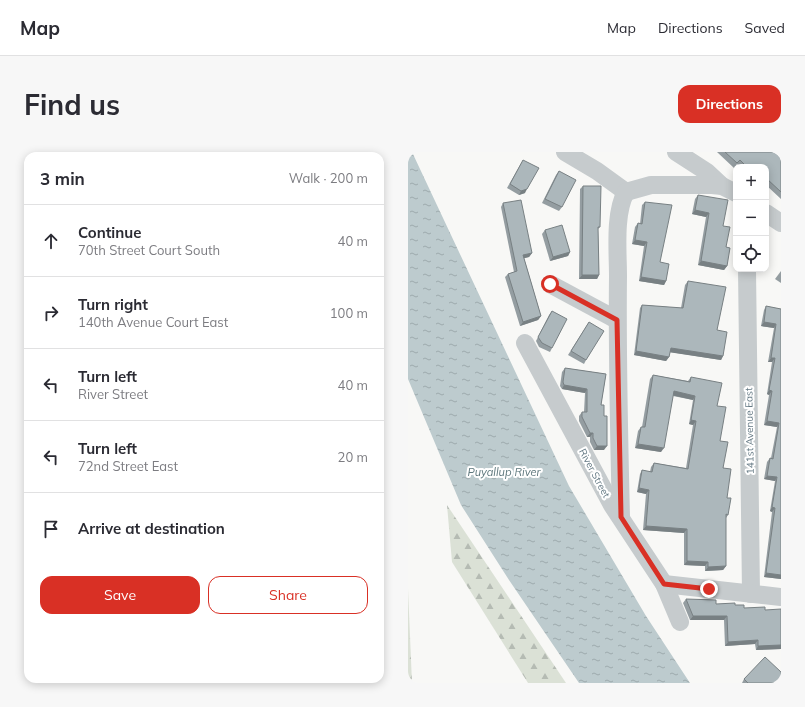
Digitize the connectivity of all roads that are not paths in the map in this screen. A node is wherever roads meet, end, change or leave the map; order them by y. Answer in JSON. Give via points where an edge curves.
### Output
{"nodes":[{"id":1,"x":565,"y":152,"type":"edge"},
{"id":2,"x":676,"y":152,"type":"edge"},
{"id":3,"x":729,"y":190,"type":"edge"},
{"id":4,"x":626,"y":192,"type":"junction"},
{"id":5,"x":769,"y":215,"type":"edge"},
{"id":6,"x":781,"y":222,"type":"edge"},
{"id":7,"x":747,"y":272,"type":"edge"},
{"id":8,"x":550,"y":284,"type":"dead end"},
{"id":9,"x":617,"y":320,"type":"junction"},
{"id":10,"x":525,"y":343,"type":"dead end"},
{"id":11,"x":621,"y":517,"type":"junction"},
{"id":12,"x":664,"y":584,"type":"junction"},
{"id":13,"x":751,"y":594,"type":"junction"},
{"id":14,"x":781,"y":597,"type":"edge"},
{"id":15,"x":680,"y":622,"type":"dead end"}],
"edges":[{"from":1,"to":4,"type":"street"},
{"from":2,"to":3,"type":"street"},
{"from":3,"to":4,"type":"street","via":[[651,185]]},
{"from":4,"to":9,"type":"street","via":[[622,200],[618,232]]},
{"from":5,"to":6,"type":"street"},
{"from":7,"to":13,"type":"street","name":"141st Avenue East"},
{"from":8,"to":9,"type":"street"},
{"from":9,"to":11,"type":"street"},
{"from":10,"to":11,"type":"street","name":"River Street","via":[[612,505]]},
{"from":11,"to":12,"type":"street","name":"River Street"},
{"from":12,"to":13,"type":"street"},
{"from":12,"to":15,"type":"street","name":"River Street"},
{"from":13,"to":14,"type":"street"}]}
